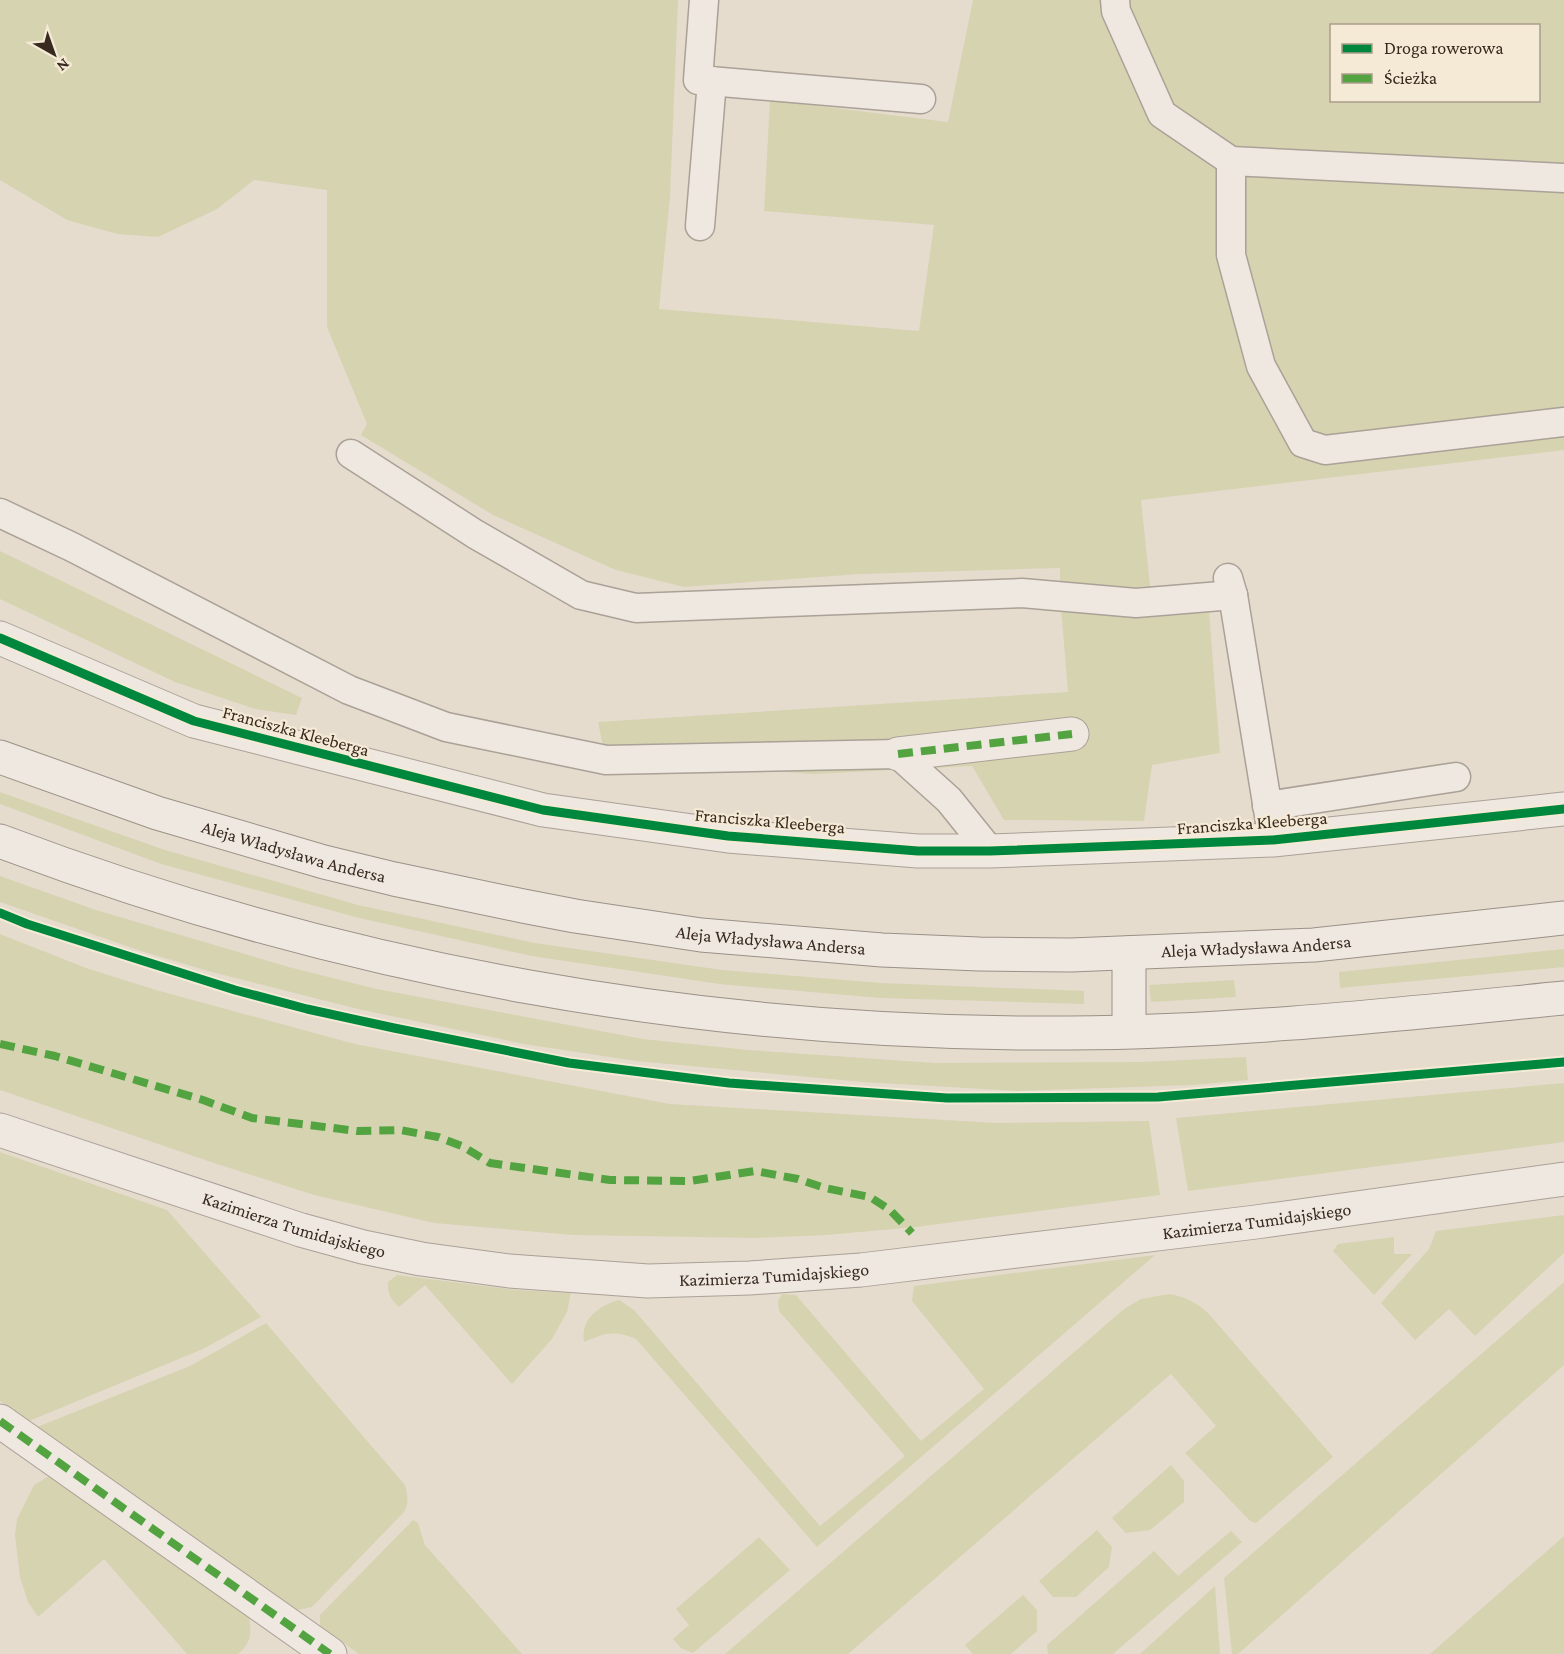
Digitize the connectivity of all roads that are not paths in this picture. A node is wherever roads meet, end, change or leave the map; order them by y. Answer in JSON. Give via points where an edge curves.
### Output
{"nodes":[{"id":1,"x":704,"y":0,"type":"edge"},
{"id":2,"x":1115,"y":0,"type":"edge"},
{"id":3,"x":712,"y":81,"type":"junction"},
{"id":4,"x":921,"y":99,"type":"dead end"},
{"id":5,"x":1231,"y":161,"type":"junction"},
{"id":6,"x":1564,"y":178,"type":"edge"},
{"id":7,"x":700,"y":226,"type":"dead end"},
{"id":8,"x":1564,"y":422,"type":"edge"},
{"id":9,"x":351,"y":454,"type":"dead end"},
{"id":10,"x":0,"y":513,"type":"edge"},
{"id":11,"x":0,"y":638,"type":"edge"},
{"id":12,"x":1072,"y":734,"type":"dead end"},
{"id":13,"x":898,"y":754,"type":"junction"},
{"id":14,"x":0,"y":757,"type":"edge"},
{"id":15,"x":1456,"y":777,"type":"dead end"},
{"id":16,"x":1267,"y":806,"type":"junction"},
{"id":17,"x":1564,"y":809,"type":"edge"},
{"id":18,"x":1273,"y":840,"type":"junction"},
{"id":19,"x":0,"y":841,"type":"edge"},
{"id":20,"x":990,"y":851,"type":"junction"},
{"id":21,"x":1564,"y":918,"type":"edge"},
{"id":22,"x":1129,"y":953,"type":"junction"},
{"id":23,"x":1564,"y":998,"type":"edge"},
{"id":24,"x":1129,"y":1031,"type":"junction"},
{"id":25,"x":0,"y":1130,"type":"edge"},
{"id":26,"x":1564,"y":1179,"type":"edge"},
{"id":27,"x":0,"y":1421,"type":"edge"},
{"id":28,"x":330,"y":1654,"type":"edge"}],
"edges":[{"from":1,"to":3,"type":"lane","via":[[698,80]]},
{"from":2,"to":5,"type":"lane","via":[[1116,11],[1162,114]]},
{"from":3,"to":4,"type":"lane"},
{"from":3,"to":7,"type":"lane"},
{"from":5,"to":6,"type":"lane"},
{"from":5,"to":8,"type":"lane","via":[[1231,255],[1261,366],[1303,443],[1325,450]]},
{"from":9,"to":16,"type":"lane","via":[[475,534],[580,595],[636,608],[1022,593],[1136,603],[1230,586]]},
{"from":10,"to":13,"type":"lane","via":[[349,690],[446,727],[606,760]]},
{"from":11,"to":20,"type":"street","name":"Franciszka Kleeberga","via":[[194,721],[543,810],[728,836],[918,851]]},
{"from":12,"to":13,"type":"street"},
{"from":13,"to":20,"type":"lane","via":[[949,800]]},
{"from":14,"to":22,"type":"street","name":"Aleja Władysława Andersa","via":[[146,809],[268,846],[394,879],[575,916],[702,935],[833,948],[979,954]]},
{"from":15,"to":16,"type":"lane"},
{"from":16,"to":18,"type":"lane"},
{"from":17,"to":18,"type":"street","name":"Franciszka Kleeberga"},
{"from":18,"to":20,"type":"street","name":"Franciszka Kleeberga"},
{"from":19,"to":24,"type":"street","via":[[168,900],[310,940],[437,970],[610,1001],[726,1016],[873,1028],[1011,1033]]},
{"from":21,"to":22,"type":"street","name":"Aleja Władysława Andersa","via":[[1314,945]]},
{"from":22,"to":24,"type":"street"},
{"from":23,"to":24,"type":"street","via":[[1262,1026]]},
{"from":25,"to":26,"type":"street","name":"Kazimierza Tumidajskiego","via":[[363,1247],[509,1272],[648,1281],[861,1270],[1256,1222]]},
{"from":27,"to":28,"type":"street"}]}
